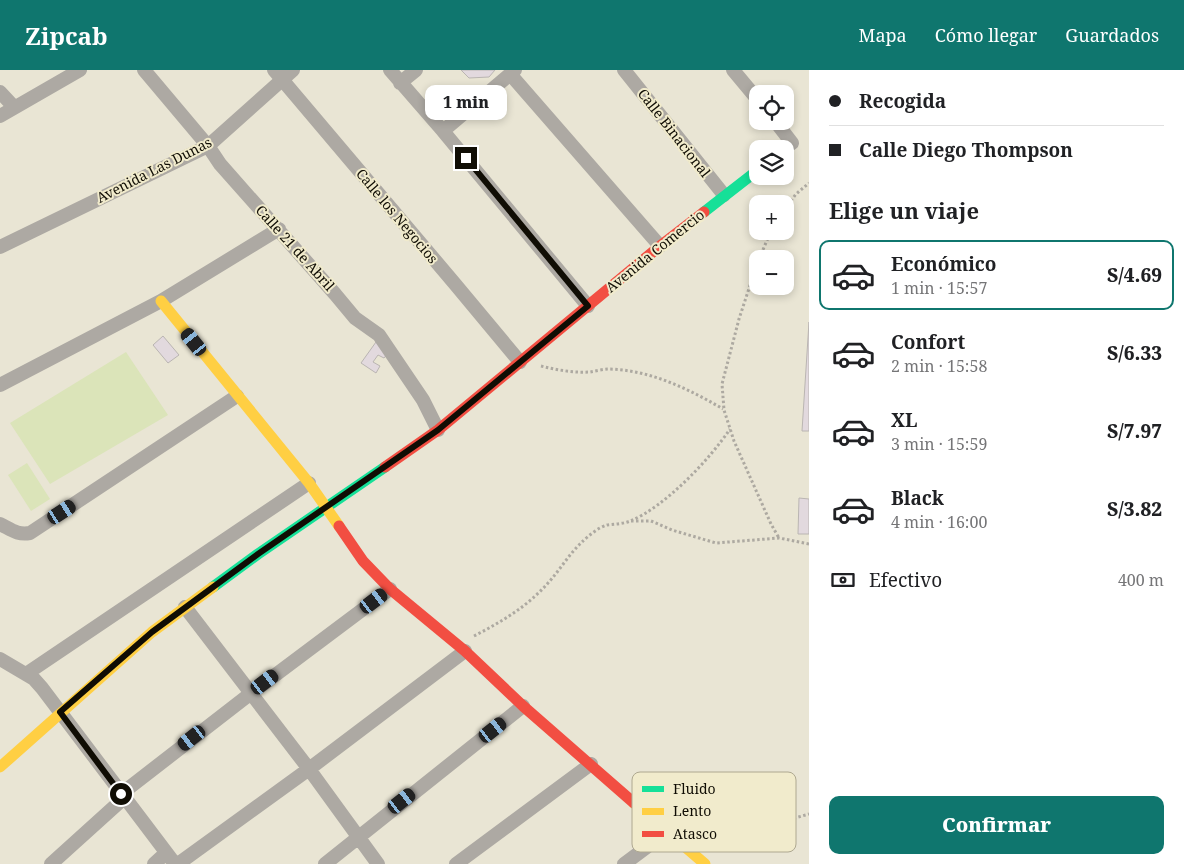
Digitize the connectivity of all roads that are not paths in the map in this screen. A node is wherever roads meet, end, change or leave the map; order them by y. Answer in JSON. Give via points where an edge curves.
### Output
{"nodes":[{"id":1,"x":80,"y":70,"type":"edge"},
{"id":2,"x":144,"y":70,"type":"edge"},
{"id":3,"x":293,"y":70,"type":"edge"},
{"id":4,"x":390,"y":70,"type":"edge"},
{"id":5,"x":416,"y":70,"type":"edge"},
{"id":6,"x":624,"y":70,"type":"edge"},
{"id":7,"x":733,"y":70,"type":"edge"},
{"id":8,"x":513,"y":72,"type":"edge"},
{"id":9,"x":278,"y":75,"type":"edge"},
{"id":10,"x":400,"y":83,"type":"junction"},
{"id":11,"x":749,"y":89,"type":"edge"},
{"id":12,"x":0,"y":92,"type":"edge"},
{"id":13,"x":14,"y":107,"type":"junction"},
{"id":14,"x":0,"y":116,"type":"edge"},
{"id":15,"x":443,"y":131,"type":"junction"},
{"id":16,"x":208,"y":146,"type":"junction"},
{"id":17,"x":749,"y":177,"type":"edge"},
{"id":18,"x":724,"y":196,"type":"junction"},
{"id":19,"x":279,"y":229,"type":"junction"},
{"id":20,"x":660,"y":246,"type":"junction"},
{"id":21,"x":0,"y":247,"type":"edge"},
{"id":22,"x":161,"y":301,"type":"junction"},
{"id":23,"x":588,"y":306,"type":"junction"},
{"id":24,"x":520,"y":362,"type":"junction"},
{"id":25,"x":0,"y":386,"type":"edge"},
{"id":26,"x":237,"y":396,"type":"junction"},
{"id":27,"x":438,"y":430,"type":"junction"},
{"id":28,"x":309,"y":483,"type":"junction"},
{"id":29,"x":326,"y":506,"type":"junction"},
{"id":30,"x":0,"y":524,"type":"edge"},
{"id":31,"x":390,"y":589,"type":"junction"},
{"id":32,"x":186,"y":607,"type":"junction"},
{"id":33,"x":462,"y":649,"type":"junction"},
{"id":34,"x":0,"y":659,"type":"edge"},
{"id":35,"x":26,"y":674,"type":"junction"},
{"id":36,"x":250,"y":694,"type":"junction"},
{"id":37,"x":523,"y":706,"type":"junction"},
{"id":38,"x":60,"y":712,"type":"junction"},
{"id":39,"x":591,"y":764,"type":"junction"},
{"id":40,"x":0,"y":767,"type":"edge"},
{"id":41,"x":309,"y":769,"type":"junction"},
{"id":42,"x":123,"y":796,"type":"junction"},
{"id":43,"x":632,"y":801,"type":"edge"},
{"id":44,"x":357,"y":837,"type":"junction"},
{"id":45,"x":640,"y":852,"type":"edge"},
{"id":46,"x":691,"y":852,"type":"edge"},
{"id":47,"x":166,"y":853,"type":"junction"},
{"id":48,"x":51,"y":864,"type":"edge"},
{"id":49,"x":154,"y":864,"type":"edge"},
{"id":50,"x":177,"y":864,"type":"edge"},
{"id":51,"x":325,"y":864,"type":"edge"},
{"id":52,"x":378,"y":864,"type":"edge"},
{"id":53,"x":456,"y":864,"type":"edge"},
{"id":54,"x":624,"y":864,"type":"edge"},
{"id":55,"x":705,"y":864,"type":"edge"}],
"edges":[{"from":1,"to":13,"type":"street"},
{"from":2,"to":16,"type":"street","name":"Calle 21 de Abril"},
{"from":3,"to":9,"type":"street","name":"Avenida Las Dunas"},
{"from":4,"to":10,"type":"street"},
{"from":5,"to":10,"type":"street"},
{"from":6,"to":18,"type":"street","name":"Calle Binacional"},
{"from":7,"to":11,"type":"street"},
{"from":8,"to":15,"type":"street"},
{"from":8,"to":20,"type":"street"},
{"from":9,"to":16,"type":"street","name":"Avenida Las Dunas"},
{"from":9,"to":24,"type":"street","name":"Calle los Negocios"},
{"from":10,"to":15,"type":"street"},
{"from":12,"to":13,"type":"street"},
{"from":13,"to":14,"type":"street"},
{"from":15,"to":23,"type":"street"},
{"from":16,"to":19,"type":"street","name":"Calle 21 de Abril","via":[[220,164]]},
{"from":16,"to":21,"type":"street","name":"Avenida Las Dunas"},
{"from":17,"to":18,"type":"street","name":"Avenida Comercio"},
{"from":18,"to":20,"type":"street","name":"Avenida Comercio"},
{"from":19,"to":22,"type":"street"},
{"from":19,"to":27,"type":"street","name":"Calle 21 de Abril","via":[[355,318],[379,335],[424,400]]},
{"from":20,"to":23,"type":"street","name":"Avenida Comercio"},
{"from":22,"to":25,"type":"street"},
{"from":22,"to":26,"type":"street"},
{"from":23,"to":24,"type":"street","name":"Avenida Comercio"},
{"from":24,"to":27,"type":"street","name":"Avenida Comercio"},
{"from":26,"to":28,"type":"street"},
{"from":26,"to":30,"type":"street","via":[[30,533],[16,533]]},
{"from":27,"to":29,"type":"street","name":"Avenida Comercio"},
{"from":28,"to":29,"type":"street"},
{"from":28,"to":35,"type":"street"},
{"from":29,"to":31,"type":"street","via":[[364,561]]},
{"from":29,"to":32,"type":"street","name":"Avenida Comercio"},
{"from":31,"to":33,"type":"street"},
{"from":31,"to":36,"type":"street"},
{"from":32,"to":36,"type":"street"},
{"from":32,"to":38,"type":"street","name":"Avenida Comercio","via":[[152,632]]},
{"from":33,"to":37,"type":"street"},
{"from":33,"to":41,"type":"street"},
{"from":34,"to":35,"type":"street"},
{"from":35,"to":38,"type":"street","via":[[34,679]]},
{"from":36,"to":41,"type":"street"},
{"from":36,"to":42,"type":"street"},
{"from":37,"to":39,"type":"street"},
{"from":37,"to":44,"type":"street"},
{"from":38,"to":40,"type":"street","name":"Avenida Comercio"},
{"from":38,"to":42,"type":"street"},
{"from":39,"to":43,"type":"street"},
{"from":39,"to":53,"type":"street"},
{"from":41,"to":44,"type":"street"},
{"from":41,"to":50,"type":"street"},
{"from":42,"to":47,"type":"street"},
{"from":42,"to":48,"type":"street"},
{"from":44,"to":51,"type":"street"},
{"from":44,"to":52,"type":"street"},
{"from":45,"to":54,"type":"street"},
{"from":46,"to":55,"type":"street"},
{"from":47,"to":49,"type":"street"},
{"from":47,"to":50,"type":"street"}]}
